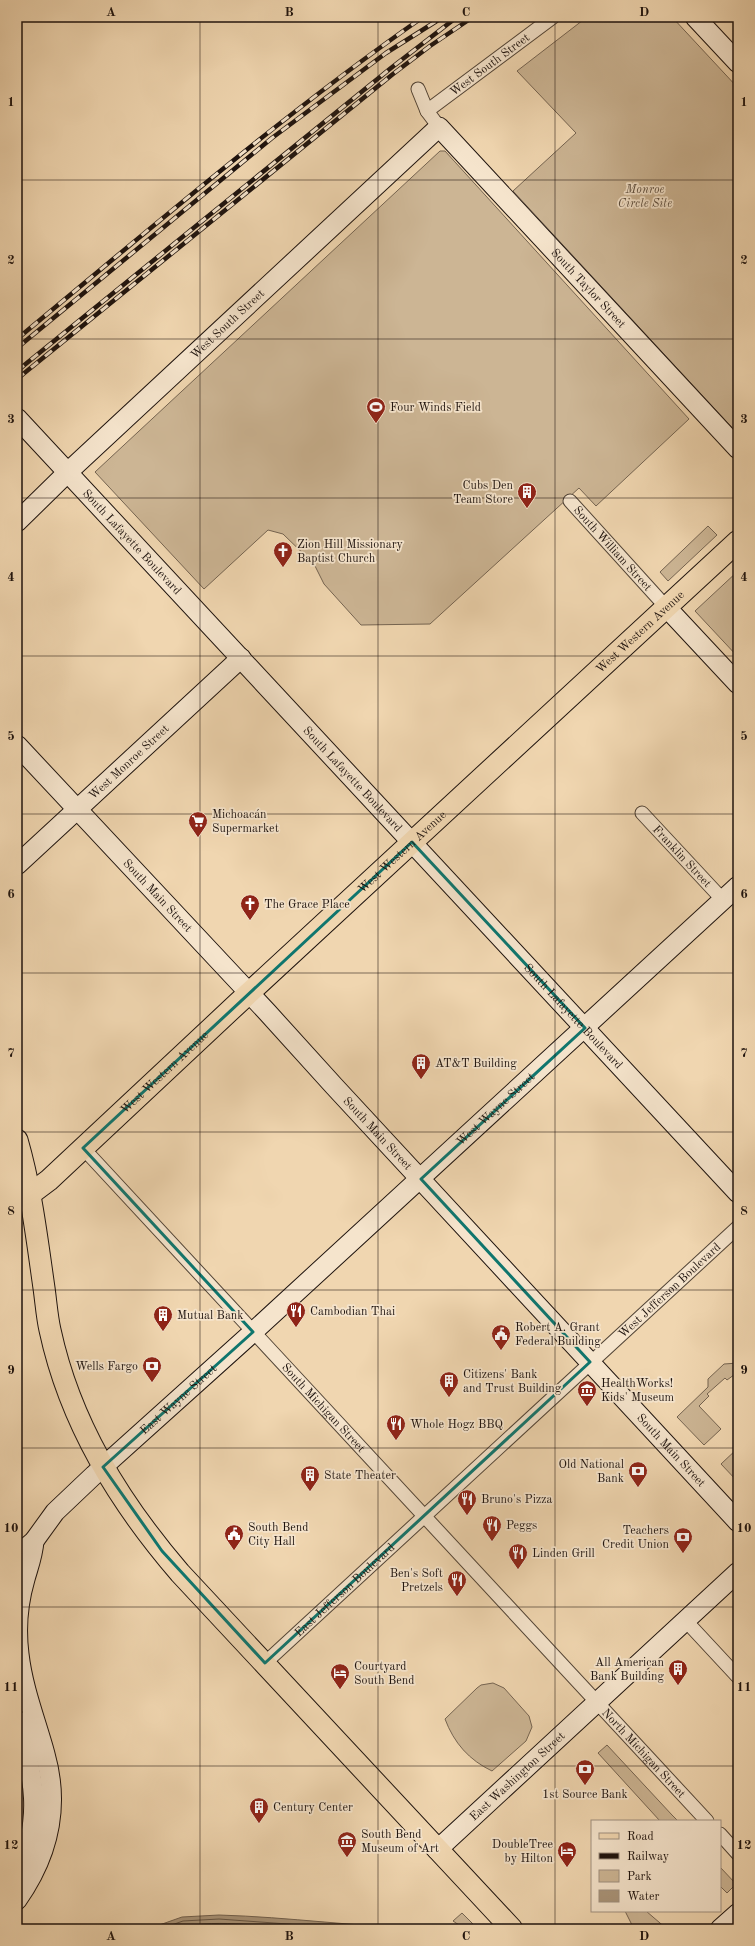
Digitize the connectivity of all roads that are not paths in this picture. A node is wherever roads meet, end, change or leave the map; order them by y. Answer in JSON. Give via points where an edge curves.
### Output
{"nodes":[{"id":1,"x":553,"y":17,"type":"edge"},
{"id":2,"x":695,"y":17,"type":"edge"},
{"id":3,"x":738,"y":63,"type":"edge"},
{"id":4,"x":418,"y":89,"type":"dead end"},
{"id":5,"x":427,"y":111,"type":"junction"},
{"id":6,"x":439,"y":127,"type":"junction"},
{"id":7,"x":17,"y":418,"type":"edge"},
{"id":8,"x":738,"y":449,"type":"edge"},
{"id":9,"x":68,"y":472,"type":"junction"},
{"id":10,"x":570,"y":502,"type":"dead end"},
{"id":11,"x":17,"y":522,"type":"edge"},
{"id":12,"x":738,"y":541,"type":"edge"},
{"id":13,"x":667,"y":608,"type":"junction"},
{"id":14,"x":241,"y":658,"type":"junction"},
{"id":15,"x":738,"y":684,"type":"edge"},
{"id":16,"x":17,"y":745,"type":"edge"},
{"id":17,"x":78,"y":809,"type":"junction"},
{"id":18,"x":642,"y":813,"type":"dead end"},
{"id":19,"x":412,"y":842,"type":"junction"},
{"id":20,"x":17,"y":865,"type":"edge"},
{"id":21,"x":738,"y":886,"type":"edge"},
{"id":22,"x":723,"y":900,"type":"junction"},
{"id":23,"x":249,"y":992,"type":"junction"},
{"id":24,"x":585,"y":1028,"type":"junction"},
{"id":25,"x":17,"y":1140,"type":"edge"},
{"id":26,"x":83,"y":1148,"type":"junction"},
{"id":27,"x":421,"y":1179,"type":"junction"},
{"id":28,"x":738,"y":1193,"type":"edge"},
{"id":29,"x":29,"y":1195,"type":"junction"},
{"id":30,"x":738,"y":1227,"type":"edge"},
{"id":31,"x":253,"y":1332,"type":"junction"},
{"id":32,"x":590,"y":1362,"type":"junction"},
{"id":33,"x":103,"y":1466,"type":"junction"},
{"id":34,"x":425,"y":1517,"type":"junction"},
{"id":35,"x":738,"y":1522,"type":"edge"},
{"id":36,"x":34,"y":1541,"type":"junction"},
{"id":37,"x":17,"y":1558,"type":"edge"},
{"id":38,"x":738,"y":1572,"type":"edge"},
{"id":39,"x":685,"y":1620,"type":"junction"},
{"id":40,"x":265,"y":1663,"type":"junction"},
{"id":41,"x":738,"y":1677,"type":"edge"},
{"id":42,"x":597,"y":1702,"type":"junction"},
{"id":43,"x":17,"y":1720,"type":"edge"},
{"id":44,"x":706,"y":1820,"type":"edge"},
{"id":45,"x":721,"y":1835,"type":"edge"},
{"id":46,"x":437,"y":1850,"type":"junction"},
{"id":47,"x":738,"y":1854,"type":"edge"},
{"id":48,"x":17,"y":1876,"type":"edge"},
{"id":49,"x":17,"y":1900,"type":"edge"},
{"id":50,"x":738,"y":1913,"type":"edge"},
{"id":51,"x":512,"y":1929,"type":"edge"},
{"id":52,"x":720,"y":1929,"type":"edge"}],
"edges":[{"from":1,"to":5,"type":"street","name":"West South Street"},
{"from":2,"to":3,"type":"street"},
{"from":4,"to":5,"type":"street"},
{"from":5,"to":6,"type":"street"},
{"from":6,"to":8,"type":"street","name":"South Taylor Street"},
{"from":6,"to":9,"type":"street","name":"West South Street"},
{"from":7,"to":9,"type":"street","name":"South Lafayette Boulevard"},
{"from":9,"to":11,"type":"street","name":"West South Street"},
{"from":9,"to":14,"type":"street","name":"South Lafayette Boulevard"},
{"from":10,"to":13,"type":"street","name":"South William Street"},
{"from":12,"to":13,"type":"main road","name":"West Western Avenue"},
{"from":13,"to":15,"type":"street","name":"South William Street"},
{"from":13,"to":19,"type":"main road","name":"West Western Avenue"},
{"from":14,"to":17,"type":"street","name":"West Monroe Street"},
{"from":14,"to":19,"type":"street","name":"South Lafayette Boulevard"},
{"from":16,"to":17,"type":"street","name":"South Main Street"},
{"from":17,"to":20,"type":"street","name":"West Monroe Street"},
{"from":17,"to":23,"type":"street","name":"South Main Street"},
{"from":18,"to":22,"type":"street","name":"Franklin Street"},
{"from":19,"to":23,"type":"main road","name":"West Western Avenue"},
{"from":19,"to":24,"type":"street","name":"South Lafayette Boulevard"},
{"from":21,"to":22,"type":"street","name":"West Wayne Street"},
{"from":22,"to":24,"type":"street","name":"West Wayne Street"},
{"from":23,"to":26,"type":"main road","name":"West Western Avenue"},
{"from":23,"to":27,"type":"street","name":"South Main Street"},
{"from":24,"to":27,"type":"street","name":"West Wayne Street"},
{"from":24,"to":28,"type":"street","name":"South Lafayette Boulevard"},
{"from":25,"to":29,"type":"main road"},
{"from":26,"to":29,"type":"main road","name":"West Western Avenue"},
{"from":26,"to":31,"type":"street","name":"South Michigan Street"},
{"from":27,"to":31,"type":"street","name":"West Wayne Street"},
{"from":27,"to":32,"type":"street","name":"South Main Street"},
{"from":29,"to":33,"type":"main road","via":[[50,1331],[84,1432]]},
{"from":30,"to":32,"type":"street","name":"West Jefferson Boulevard"},
{"from":31,"to":33,"type":"street","name":"East Wayne Street"},
{"from":31,"to":34,"type":"street","name":"South Michigan Street"},
{"from":32,"to":34,"type":"street","name":"West Jefferson Boulevard"},
{"from":32,"to":35,"type":"street","name":"South Main Street"},
{"from":33,"to":36,"type":"street","via":[[55,1512]]},
{"from":33,"to":40,"type":"main road","via":[[162,1551]]},
{"from":34,"to":40,"type":"street","name":"East Jefferson Boulevard"},
{"from":34,"to":42,"type":"street","name":"South Michigan Street"},
{"from":36,"to":37,"type":"street"},
{"from":36,"to":49,"type":"street","via":[[20,1600],[19,1653],[23,1679],[49,1770],[52,1818],[38,1865]]},
{"from":38,"to":39,"type":"street","name":"East Washington Street"},
{"from":39,"to":41,"type":"street"},
{"from":39,"to":42,"type":"street","name":"East Washington Street"},
{"from":40,"to":46,"type":"main road"},
{"from":42,"to":44,"type":"street","name":"North Michigan Street"},
{"from":42,"to":46,"type":"street","name":"East Washington Street"},
{"from":43,"to":48,"type":"street","via":[[29,1761],[35,1816],[30,1842]]},
{"from":45,"to":47,"type":"street"},
{"from":46,"to":51,"type":"main road"},
{"from":50,"to":52,"type":"street"}]}
